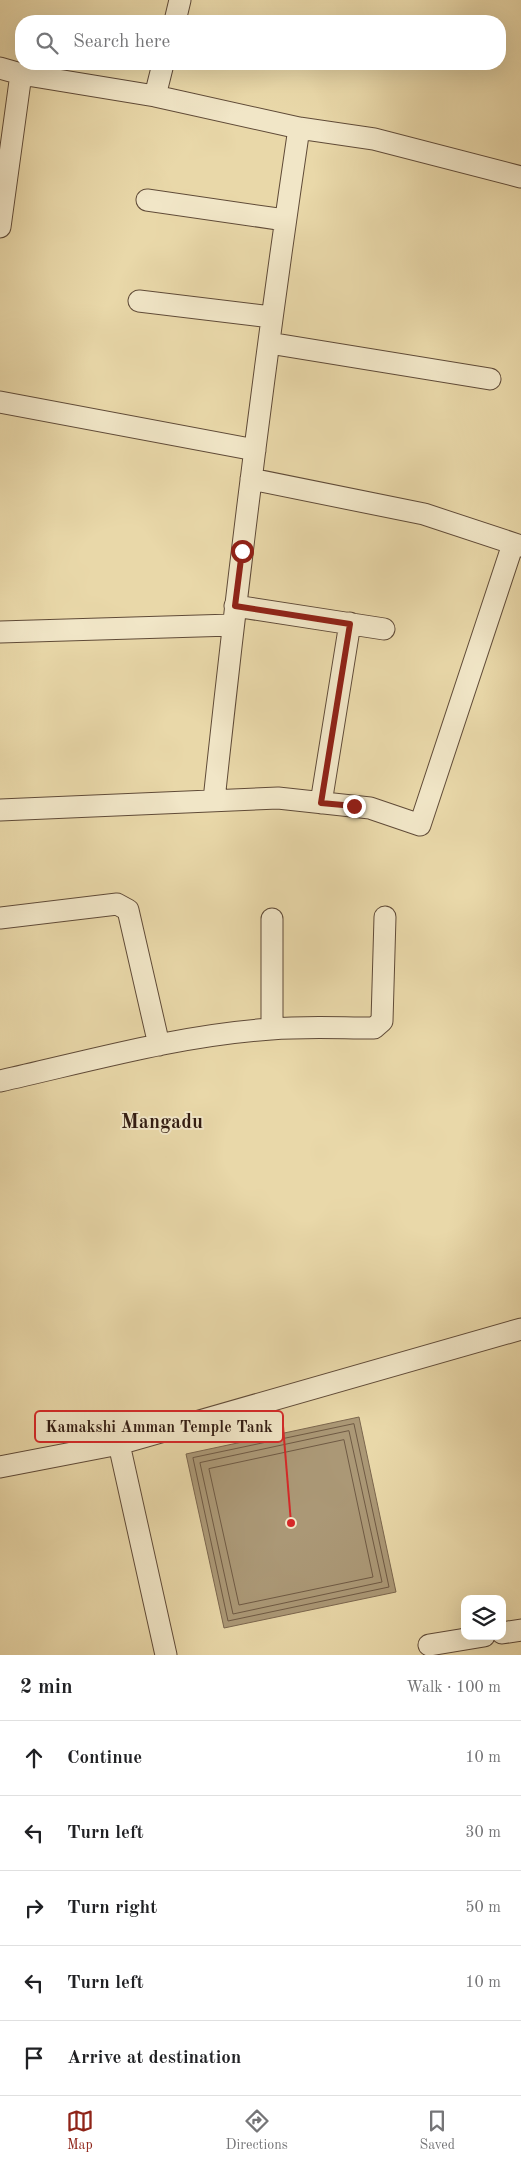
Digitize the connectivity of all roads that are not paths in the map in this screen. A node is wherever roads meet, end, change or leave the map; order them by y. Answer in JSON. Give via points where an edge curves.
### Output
{"nodes":[{"id":1,"x":180,"y":0,"type":"edge"},
{"id":2,"x":176,"y":15,"type":"edge"},
{"id":3,"x":0,"y":68,"type":"edge"},
{"id":4,"x":162,"y":70,"type":"edge"},
{"id":5,"x":21,"y":74,"type":"junction"},
{"id":6,"x":155,"y":96,"type":"junction"},
{"id":7,"x":299,"y":128,"type":"junction"},
{"id":8,"x":521,"y":177,"type":"edge"},
{"id":9,"x":147,"y":200,"type":"dead end"},
{"id":10,"x":285,"y":220,"type":"junction"},
{"id":11,"x":0,"y":227,"type":"edge"},
{"id":12,"x":139,"y":302,"type":"dead end"},
{"id":13,"x":271,"y":317,"type":"junction"},
{"id":14,"x":269,"y":343,"type":"junction"},
{"id":15,"x":490,"y":379,"type":"dead end"},
{"id":16,"x":0,"y":402,"type":"edge"},
{"id":17,"x":255,"y":450,"type":"junction"},
{"id":18,"x":251,"y":479,"type":"junction"},
{"id":19,"x":517,"y":545,"type":"edge"},
{"id":20,"x":234,"y":615,"type":"junction"},
{"id":21,"x":350,"y":624,"type":"junction"},
{"id":22,"x":384,"y":629,"type":"dead end"},
{"id":23,"x":0,"y":632,"type":"edge"},
{"id":24,"x":214,"y":800,"type":"junction"},
{"id":25,"x":321,"y":803,"type":"junction"},
{"id":26,"x":0,"y":810,"type":"edge"},
{"id":27,"x":385,"y":917,"type":"dead end"},
{"id":28,"x":0,"y":918,"type":"edge"},
{"id":29,"x":272,"y":919,"type":"dead end"},
{"id":30,"x":272,"y":1029,"type":"junction"},
{"id":31,"x":159,"y":1045,"type":"junction"},
{"id":32,"x":0,"y":1081,"type":"edge"},
{"id":33,"x":521,"y":1329,"type":"edge"},
{"id":34,"x":120,"y":1444,"type":"junction"},
{"id":35,"x":0,"y":1467,"type":"edge"},
{"id":36,"x":521,"y":1630,"type":"edge"},
{"id":37,"x":506,"y":1632,"type":"edge"},
{"id":38,"x":461,"y":1640,"type":"edge"},
{"id":39,"x":429,"y":1645,"type":"dead end"},
{"id":40,"x":166,"y":1655,"type":"edge"}],
"edges":[{"from":1,"to":2,"type":"street"},
{"from":3,"to":5,"type":"street"},
{"from":4,"to":6,"type":"street"},
{"from":5,"to":6,"type":"street"},
{"from":5,"to":11,"type":"street"},
{"from":6,"to":7,"type":"street"},
{"from":7,"to":8,"type":"street","via":[[374,140]]},
{"from":7,"to":10,"type":"street"},
{"from":9,"to":10,"type":"street"},
{"from":10,"to":13,"type":"street"},
{"from":12,"to":13,"type":"street"},
{"from":13,"to":14,"type":"street"},
{"from":14,"to":15,"type":"street"},
{"from":14,"to":17,"type":"street"},
{"from":16,"to":17,"type":"street"},
{"from":17,"to":18,"type":"street"},
{"from":18,"to":19,"type":"street","via":[[424,514]]},
{"from":18,"to":20,"type":"street"},
{"from":19,"to":25,"type":"street","via":[[420,825],[370,808]]},
{"from":20,"to":21,"type":"street"},
{"from":20,"to":23,"type":"street"},
{"from":20,"to":24,"type":"street"},
{"from":21,"to":22,"type":"street"},
{"from":21,"to":25,"type":"street"},
{"from":24,"to":25,"type":"street","via":[[278,798]]},
{"from":24,"to":26,"type":"street"},
{"from":27,"to":30,"type":"street","via":[[382,1022],[374,1028]]},
{"from":28,"to":31,"type":"street","via":[[117,904],[128,910]]},
{"from":29,"to":30,"type":"street"},
{"from":30,"to":31,"type":"street"},
{"from":31,"to":32,"type":"street"},
{"from":33,"to":34,"type":"street"},
{"from":34,"to":35,"type":"street"},
{"from":34,"to":40,"type":"street"},
{"from":36,"to":37,"type":"street"},
{"from":38,"to":39,"type":"street"}]}
